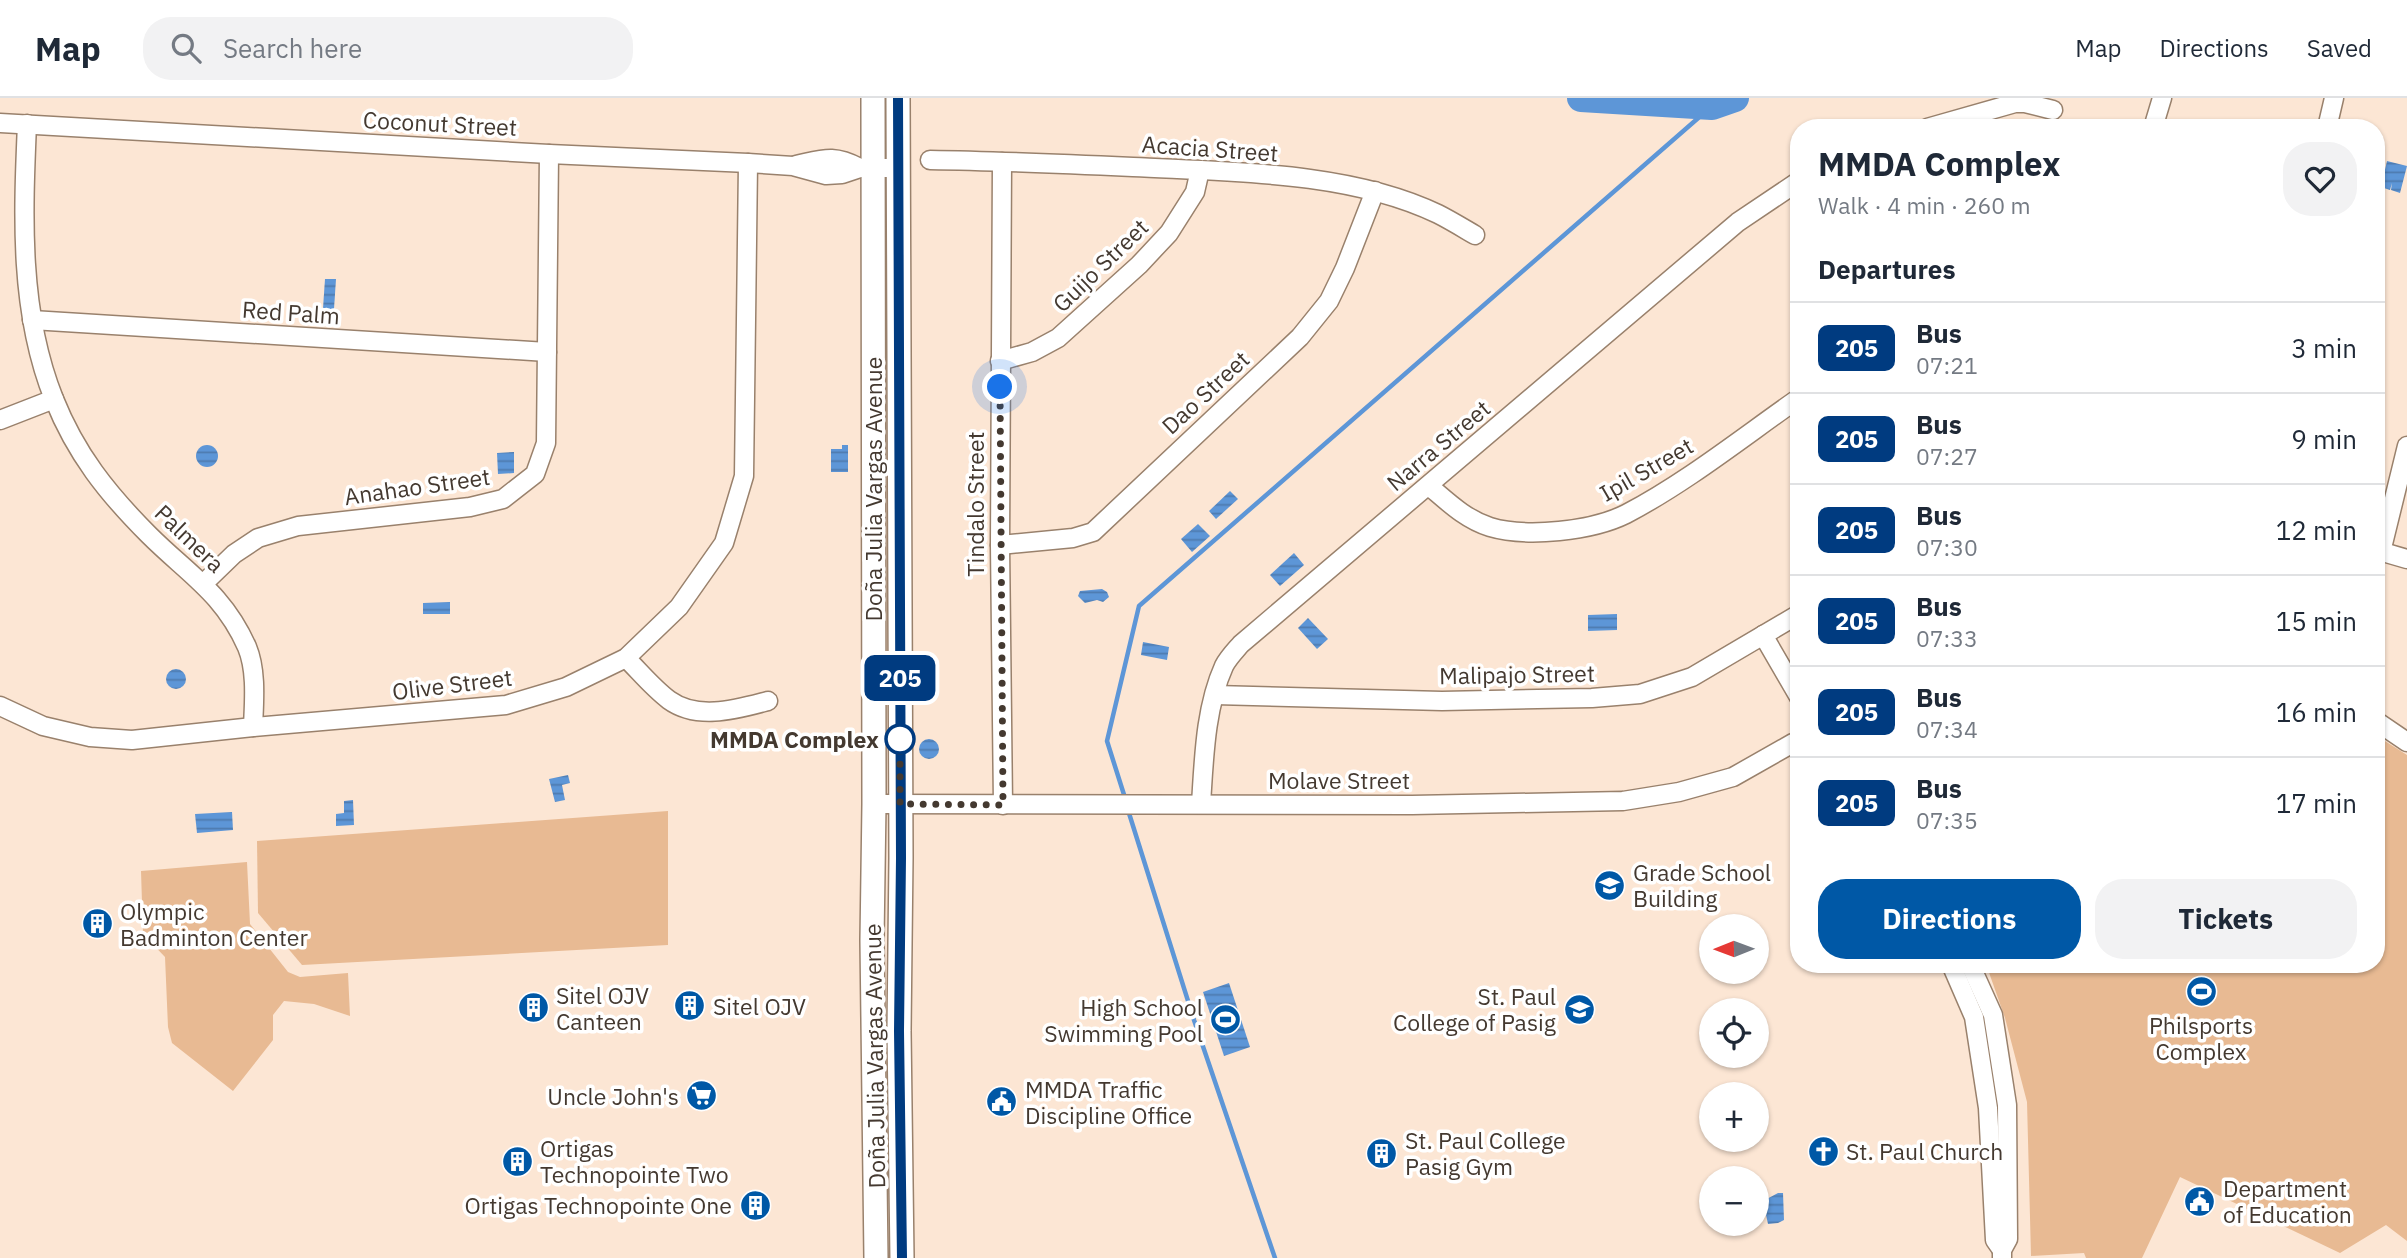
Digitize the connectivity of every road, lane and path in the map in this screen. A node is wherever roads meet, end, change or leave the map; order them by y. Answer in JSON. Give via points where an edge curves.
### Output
{"nodes":[{"id":1,"x":873,"y":98,"type":"edge"},
{"id":2,"x":898,"y":98,"type":"edge"},
{"id":3,"x":2162,"y":98,"type":"edge"},
{"id":4,"x":2334,"y":98,"type":"edge"},
{"id":5,"x":2053,"y":106,"type":"edge"},
{"id":6,"x":1959,"y":119,"type":"edge"},
{"id":7,"x":2155,"y":119,"type":"edge"},
{"id":8,"x":2329,"y":119,"type":"edge"},
{"id":9,"x":0,"y":123,"type":"edge"},
{"id":10,"x":27,"y":124,"type":"junction"},
{"id":11,"x":549,"y":154,"type":"junction"},
{"id":12,"x":930,"y":160,"type":"dead end"},
{"id":13,"x":1002,"y":162,"type":"junction"},
{"id":14,"x":748,"y":163,"type":"junction"},
{"id":15,"x":866,"y":168,"type":"junction"},
{"id":16,"x":898,"y":168,"type":"junction"},
{"id":17,"x":1200,"y":170,"type":"junction"},
{"id":18,"x":1790,"y":187,"type":"edge"},
{"id":19,"x":1375,"y":191,"type":"junction"},
{"id":20,"x":1475,"y":235,"type":"dead end"},
{"id":21,"x":32,"y":320,"type":"junction"},
{"id":22,"x":547,"y":352,"type":"junction"},
{"id":23,"x":1000,"y":360,"type":"junction"},
{"id":24,"x":54,"y":399,"type":"junction"},
{"id":25,"x":1790,"y":404,"type":"edge"},
{"id":26,"x":0,"y":420,"type":"edge"},
{"id":27,"x":2407,"y":446,"type":"edge"},
{"id":28,"x":1429,"y":486,"type":"junction"},
{"id":29,"x":2385,"y":528,"type":"edge"},
{"id":30,"x":1000,"y":545,"type":"junction"},
{"id":31,"x":2385,"y":553,"type":"edge"},
{"id":32,"x":2407,"y":559,"type":"edge"},
{"id":33,"x":204,"y":583,"type":"junction"},
{"id":34,"x":1790,"y":619,"type":"edge"},
{"id":35,"x":1763,"y":635,"type":"junction"},
{"id":36,"x":626,"y":659,"type":"junction"},
{"id":37,"x":1790,"y":682,"type":"edge"},
{"id":38,"x":1215,"y":695,"type":"junction"},
{"id":39,"x":768,"y":701,"type":"dead end"},
{"id":40,"x":0,"y":706,"type":"edge"},
{"id":41,"x":253,"y":727,"type":"junction"},
{"id":42,"x":2385,"y":728,"type":"edge"},
{"id":43,"x":2407,"y":742,"type":"edge"},
{"id":44,"x":1790,"y":745,"type":"edge"},
{"id":45,"x":874,"y":804,"type":"junction"},
{"id":46,"x":900,"y":804,"type":"junction"},
{"id":47,"x":1201,"y":804,"type":"junction"},
{"id":48,"x":1003,"y":805,"type":"junction"},
{"id":49,"x":1955,"y":973,"type":"edge"},
{"id":50,"x":1974,"y":973,"type":"edge"},
{"id":51,"x":2002,"y":1254,"type":"edge"},
{"id":52,"x":876,"y":1258,"type":"edge"},
{"id":53,"x":902,"y":1258,"type":"edge"}],
"edges":[{"from":1,"to":15,"type":"main road","name":"Doña Julia Vargas Avenue"},
{"from":2,"to":16,"type":"main road","name":"Doña Julia Vargas Avenue"},
{"from":3,"to":7,"type":"street"},
{"from":4,"to":8,"type":"street"},
{"from":5,"to":6,"type":"street","via":[[2015,103]]},
{"from":9,"to":10,"type":"street","name":"Coconut Street"},
{"from":10,"to":11,"type":"street","name":"Coconut Street"},
{"from":10,"to":21,"type":"street","name":"Palmera","via":[[23,218]]},
{"from":11,"to":14,"type":"street","name":"Coconut Street"},
{"from":11,"to":22,"type":"street","name":"Anahao Street"},
{"from":12,"to":13,"type":"street","name":"Acacia Street"},
{"from":13,"to":17,"type":"street","name":"Acacia Street"},
{"from":13,"to":23,"type":"street","name":"Tindalo Street"},
{"from":14,"to":15,"type":"street","name":"Coconut Street","via":[[793,166],[842,159]]},
{"from":14,"to":36,"type":"street","name":"Olive Street","via":[[744,476],[724,543],[679,607]]},
{"from":15,"to":16,"type":"street","name":"Coconut Street"},
{"from":15,"to":45,"type":"main road","name":"Doña Julia Vargas Avenue"},
{"from":16,"to":46,"type":"main road","name":"Doña Julia Vargas Avenue"},
{"from":17,"to":19,"type":"street","name":"Acacia Street"},
{"from":17,"to":23,"type":"street","name":"Guijo Street","via":[[1188,203],[1139,265],[1058,338],[1032,352]]},
{"from":18,"to":28,"type":"street","name":"Narra Street","via":[[1738,222]]},
{"from":19,"to":20,"type":"street","name":"Acacia Street","via":[[1437,213]]},
{"from":19,"to":30,"type":"street","name":"Dao Street","via":[[1329,301],[1307,328],[1103,523],[1093,532],[1073,538]]},
{"from":21,"to":22,"type":"street","name":"Red Palm"},
{"from":21,"to":24,"type":"street","name":"Palmera"},
{"from":22,"to":33,"type":"street","name":"Anahao Street","via":[[546,443],[535,474],[503,499],[470,508],[298,526],[258,538]]},
{"from":23,"to":30,"type":"street","name":"Tindalo Street"},
{"from":24,"to":26,"type":"street"},
{"from":24,"to":33,"type":"street","name":"Palmera","via":[[68,433],[97,477],[149,535]]},
{"from":25,"to":28,"type":"street","name":"Ipil Street","via":[[1624,515],[1579,529],[1521,532],[1490,527],[1460,513]]},
{"from":27,"to":29,"type":"street"},
{"from":28,"to":38,"type":"street","name":"Narra Street","via":[[1241,644],[1225,664]]},
{"from":30,"to":48,"type":"street","name":"Tindalo Street"},
{"from":31,"to":32,"type":"street"},
{"from":33,"to":41,"type":"street","name":"Palmera","via":[[248,649]]},
{"from":34,"to":35,"type":"street","name":"Malipajo Street"},
{"from":35,"to":37,"type":"street"},
{"from":35,"to":38,"type":"street","name":"Malipajo Street","via":[[1692,677],[1640,694],[1442,701]]},
{"from":36,"to":39,"type":"street","via":[[682,707],[716,712]]},
{"from":36,"to":41,"type":"street","name":"Olive Street","via":[[566,687],[506,705]]},
{"from":38,"to":47,"type":"street","name":"Narra Street","via":[[1205,740]]},
{"from":40,"to":41,"type":"street","name":"Olive Street","via":[[43,726],[90,737],[132,740]]},
{"from":42,"to":43,"type":"street"},
{"from":44,"to":47,"type":"street","name":"Molave Street","via":[[1733,777],[1623,801]]},
{"from":45,"to":46,"type":"street","name":"Molave Street"},
{"from":45,"to":52,"type":"main road","name":"Doña Julia Vargas Avenue"},
{"from":46,"to":48,"type":"street","name":"Molave Street"},
{"from":46,"to":53,"type":"main road","name":"Doña Julia Vargas Avenue"},
{"from":47,"to":48,"type":"street","name":"Molave Street"},
{"from":49,"to":51,"type":"street","via":[[1974,1017],[1988,1108],[1995,1240]]},
{"from":50,"to":51,"type":"street","via":[[1993,1015],[2007,1105],[2008,1239]]}]}
